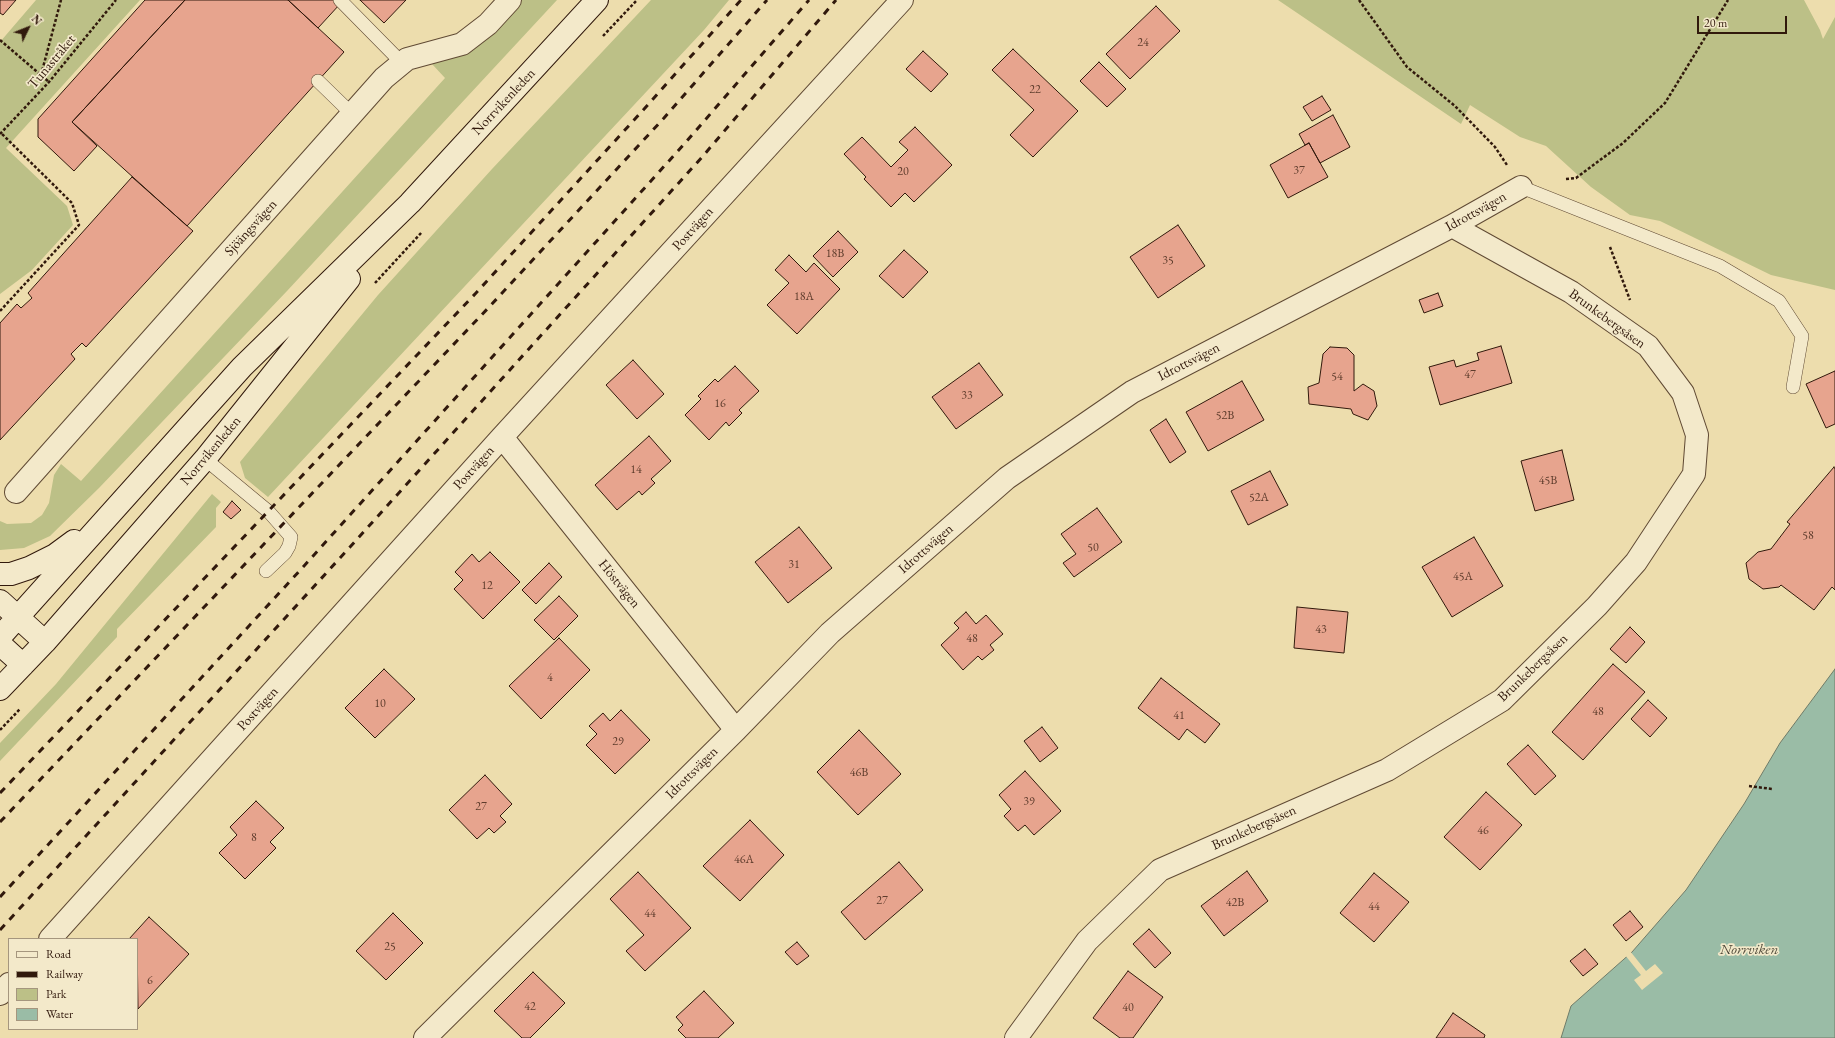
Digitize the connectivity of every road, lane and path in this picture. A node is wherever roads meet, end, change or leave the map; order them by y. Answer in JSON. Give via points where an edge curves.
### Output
{"nodes":[{"id":1,"x":61,"y":0,"type":"edge"},
{"id":2,"x":116,"y":0,"type":"edge"},
{"id":3,"x":340,"y":0,"type":"edge"},
{"id":4,"x":510,"y":0,"type":"edge"},
{"id":5,"x":597,"y":0,"type":"edge"},
{"id":6,"x":902,"y":0,"type":"edge"},
{"id":7,"x":1359,"y":0,"type":"edge"},
{"id":8,"x":1728,"y":0,"type":"edge"},
{"id":9,"x":0,"y":40,"type":"edge"},
{"id":10,"x":402,"y":63,"type":"junction"},
{"id":11,"x":41,"y":75,"type":"junction"},
{"id":12,"x":318,"y":81,"type":"dead end"},
{"id":13,"x":48,"y":82,"type":"junction"},
{"id":14,"x":352,"y":114,"type":"junction"},
{"id":15,"x":1,"y":134,"type":"edge"},
{"id":16,"x":1521,"y":187,"type":"junction"},
{"id":17,"x":410,"y":203,"type":"junction"},
{"id":18,"x":1599,"y":218,"type":"junction"},
{"id":19,"x":1452,"y":226,"type":"junction"},
{"id":20,"x":1632,"y":303,"type":"dead end"},
{"id":21,"x":0,"y":311,"type":"edge"},
{"id":22,"x":1793,"y":387,"type":"dead end"},
{"id":23,"x":502,"y":437,"type":"junction"},
{"id":24,"x":205,"y":459,"type":"junction"},
{"id":25,"x":16,"y":492,"type":"dead end"},
{"id":26,"x":105,"y":519,"type":"junction"},
{"id":27,"x":266,"y":571,"type":"dead end"},
{"id":28,"x":0,"y":574,"type":"edge"},
{"id":29,"x":0,"y":601,"type":"edge"},
{"id":30,"x":18,"y":617,"type":"junction"},
{"id":31,"x":0,"y":637,"type":"edge"},
{"id":32,"x":45,"y":642,"type":"junction"},
{"id":33,"x":0,"y":644,"type":"edge"},
{"id":34,"x":23,"y":664,"type":"junction"},
{"id":35,"x":0,"y":689,"type":"edge"},
{"id":36,"x":736,"y":730,"type":"junction"},
{"id":37,"x":1749,"y":786,"type":"dead end"},
{"id":38,"x":1772,"y":789,"type":"dead end"},
{"id":39,"x":51,"y":938,"type":"edge"},
{"id":40,"x":8,"y":985,"type":"edge"},
{"id":41,"x":0,"y":994,"type":"edge"},
{"id":42,"x":425,"y":1038,"type":"edge"},
{"id":43,"x":1016,"y":1038,"type":"edge"}],
"edges":[{"from":1,"to":11,"type":"path"},
{"from":2,"to":13,"type":"path","name":"Tunastråket"},
{"from":3,"to":10,"type":"lane"},
{"from":4,"to":10,"type":"street","name":"Sjöängsvägen","via":[[488,24],[462,44],[407,59]]},
{"from":5,"to":17,"type":"street","name":"Norrvikenleden"},
{"from":6,"to":23,"type":"street","name":"Postvägen"},
{"from":7,"to":16,"type":"path","via":[[1407,67],[1455,106],[1495,147]]},
{"from":8,"to":16,"type":"path","name":"Idrottsvägen","via":[[1665,103],[1624,143],[1576,178]]},
{"from":9,"to":11,"type":"path"},
{"from":10,"to":14,"type":"street","name":"Sjöängsvägen","via":[[384,78]]},
{"from":11,"to":13,"type":"path"},
{"from":12,"to":14,"type":"lane"},
{"from":13,"to":15,"type":"path","name":"Tunastråket"},
{"from":14,"to":25,"type":"street","name":"Sjöängsvägen"},
{"from":15,"to":21,"type":"path","via":[[72,203],[79,225]]},
{"from":16,"to":18,"type":"lane","name":"Idrottsvägen"},
{"from":16,"to":19,"type":"street","name":"Idrottsvägen"},
{"from":17,"to":24,"type":"street","name":"Norrvikenleden"},
{"from":17,"to":26,"type":"street","name":"Norrvikenleden","via":[[242,368]]},
{"from":18,"to":20,"type":"path"},
{"from":18,"to":22,"type":"lane","name":"Idrottsvägen","via":[[1720,266],[1779,301],[1802,336]]},
{"from":19,"to":36,"type":"street","name":"Idrottsvägen","via":[[1132,392],[1007,478],[830,633]]},
{"from":19,"to":43,"type":"street","name":"Brunkebergsåsen","via":[[1571,292],[1648,346],[1683,393],[1697,435],[1694,474],[1636,562],[1597,606],[1502,700],[1387,770],[1160,870],[1087,941]]},
{"from":23,"to":36,"type":"street","name":"Höstvägen"},
{"from":23,"to":39,"type":"street","name":"Postvägen"},
{"from":24,"to":27,"type":"lane","via":[[269,512],[291,537],[285,553]]},
{"from":24,"to":32,"type":"street","name":"Norrvikenleden"},
{"from":26,"to":28,"type":"street","via":[[55,555],[21,571]]},
{"from":26,"to":30,"type":"street","name":"Norrvikenleden"},
{"from":29,"to":30,"type":"street"},
{"from":30,"to":31,"type":"street","name":"Norrvikenleden"},
{"from":30,"to":32,"type":"street"},
{"from":32,"to":34,"type":"street","name":"Norrvikenleden"},
{"from":33,"to":34,"type":"street"},
{"from":34,"to":35,"type":"street","name":"Norrvikenleden"},
{"from":36,"to":42,"type":"street","name":"Idrottsvägen"},
{"from":37,"to":38,"type":"path"},
{"from":40,"to":41,"type":"street"}]}
